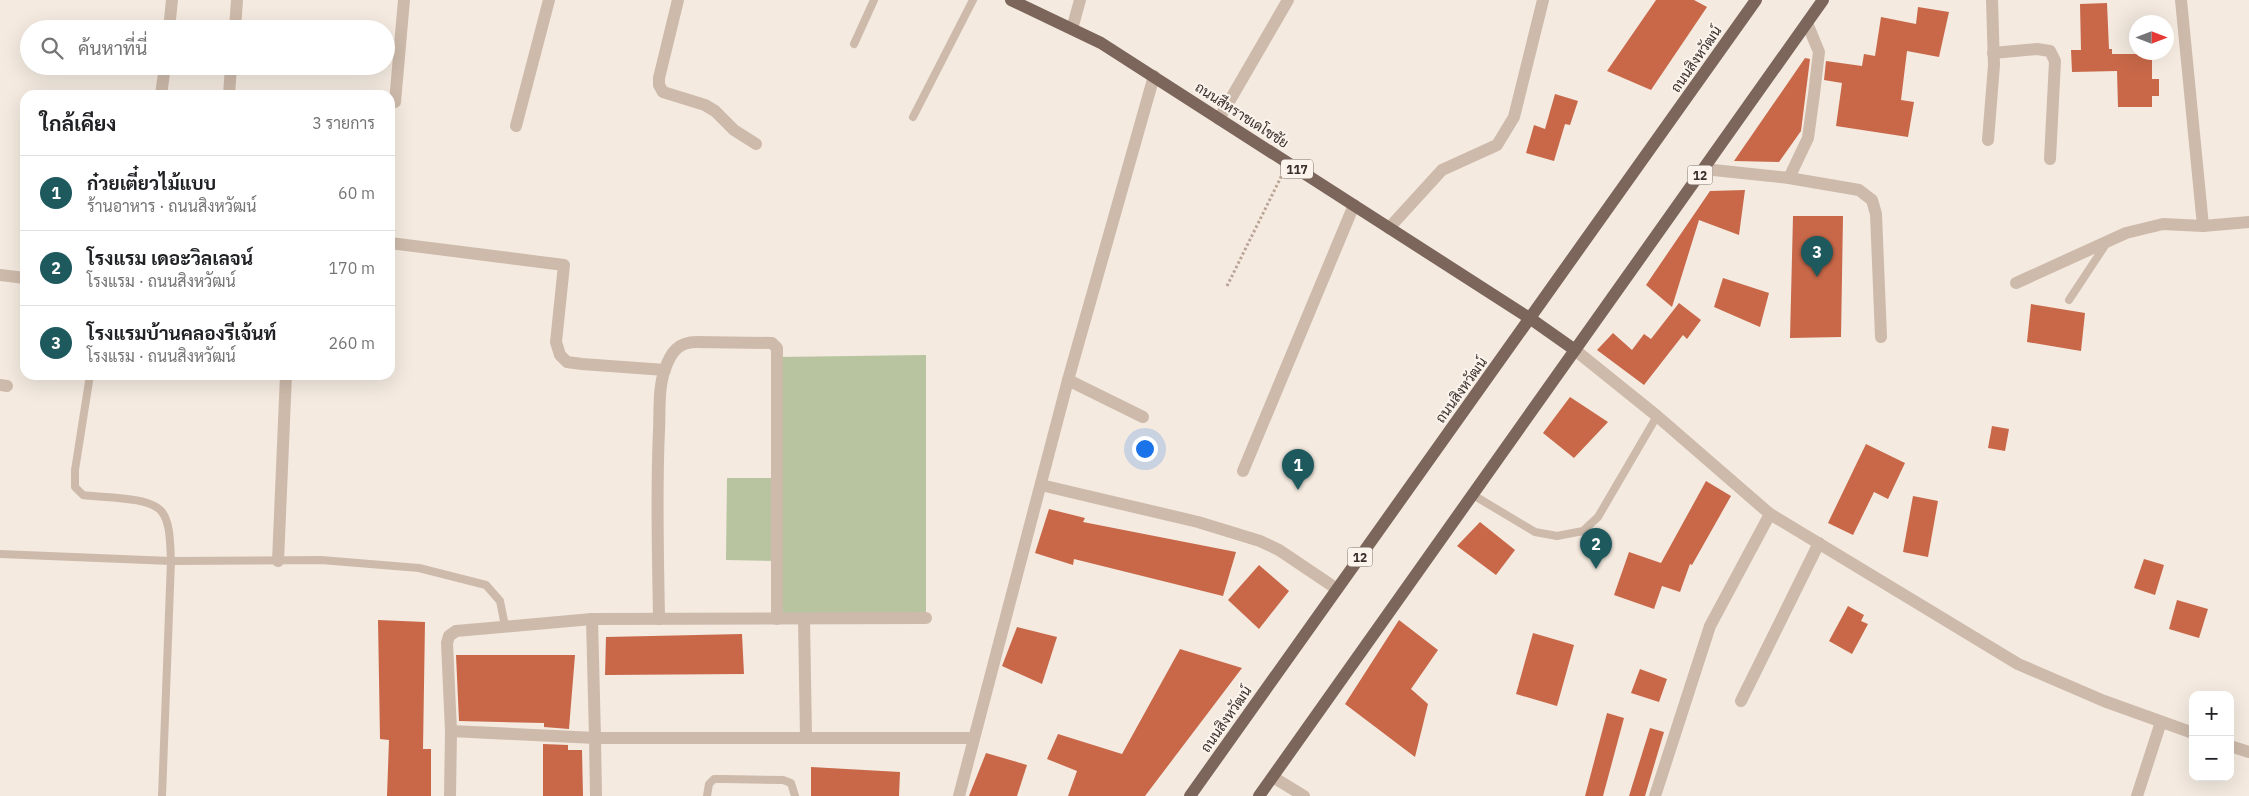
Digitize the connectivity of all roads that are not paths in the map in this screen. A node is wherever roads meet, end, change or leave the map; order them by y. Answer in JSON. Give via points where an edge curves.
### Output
{"nodes":[{"id":1,"x":172,"y":0,"type":"edge"},
{"id":2,"x":237,"y":0,"type":"edge"},
{"id":3,"x":404,"y":0,"type":"edge"},
{"id":4,"x":549,"y":0,"type":"edge"},
{"id":5,"x":678,"y":0,"type":"edge"},
{"id":6,"x":874,"y":0,"type":"edge"},
{"id":7,"x":972,"y":0,"type":"edge"},
{"id":8,"x":1011,"y":0,"type":"edge"},
{"id":9,"x":1080,"y":0,"type":"edge"},
{"id":10,"x":1288,"y":0,"type":"edge"},
{"id":11,"x":1543,"y":0,"type":"edge"},
{"id":12,"x":1756,"y":0,"type":"edge"},
{"id":13,"x":1823,"y":0,"type":"edge"},
{"id":14,"x":1992,"y":0,"type":"edge"},
{"id":15,"x":2181,"y":0,"type":"edge"},
{"id":16,"x":170,"y":20,"type":"edge"},
{"id":17,"x":236,"y":20,"type":"edge"},
{"id":18,"x":1807,"y":22,"type":"junction"},
{"id":19,"x":1072,"y":29,"type":"junction"},
{"id":20,"x":854,"y":44,"type":"dead end"},
{"id":21,"x":1993,"y":53,"type":"junction"},
{"id":22,"x":163,"y":75,"type":"edge"},
{"id":23,"x":230,"y":75,"type":"edge"},
{"id":24,"x":1154,"y":76,"type":"junction"},
{"id":25,"x":162,"y":90,"type":"edge"},
{"id":26,"x":229,"y":90,"type":"edge"},
{"id":27,"x":395,"y":102,"type":"dead end"},
{"id":28,"x":913,"y":117,"type":"dead end"},
{"id":29,"x":1220,"y":119,"type":"junction"},
{"id":30,"x":516,"y":126,"type":"dead end"},
{"id":31,"x":1988,"y":140,"type":"dead end"},
{"id":32,"x":756,"y":144,"type":"dead end"},
{"id":33,"x":2050,"y":158,"type":"dead end"},
{"id":34,"x":1704,"y":170,"type":"junction"},
{"id":35,"x":1789,"y":178,"type":"junction"},
{"id":36,"x":1354,"y":205,"type":"junction"},
{"id":37,"x":2249,"y":222,"type":"edge"},
{"id":38,"x":2204,"y":226,"type":"junction"},
{"id":39,"x":1389,"y":228,"type":"junction"},
{"id":40,"x":2109,"y":240,"type":"junction"},
{"id":41,"x":395,"y":244,"type":"edge"},
{"id":42,"x":0,"y":275,"type":"edge"},
{"id":43,"x":20,"y":277,"type":"edge"},
{"id":44,"x":2016,"y":283,"type":"dead end"},
{"id":45,"x":2069,"y":300,"type":"dead end"},
{"id":46,"x":1531,"y":319,"type":"junction"},
{"id":47,"x":1881,"y":337,"type":"dead end"},
{"id":48,"x":1575,"y":350,"type":"junction"},
{"id":49,"x":664,"y":370,"type":"junction"},
{"id":50,"x":89,"y":380,"type":"edge"},
{"id":51,"x":286,"y":380,"type":"edge"},
{"id":52,"x":1068,"y":380,"type":"junction"},
{"id":53,"x":1658,"y":416,"type":"junction"},
{"id":54,"x":1143,"y":417,"type":"dead end"},
{"id":55,"x":1243,"y":471,"type":"dead end"},
{"id":56,"x":1041,"y":485,"type":"junction"},
{"id":57,"x":1473,"y":495,"type":"junction"},
{"id":58,"x":1770,"y":514,"type":"junction"},
{"id":59,"x":1819,"y":543,"type":"junction"},
{"id":60,"x":0,"y":554,"type":"edge"},
{"id":61,"x":172,"y":561,"type":"junction"},
{"id":62,"x":278,"y":561,"type":"junction"},
{"id":63,"x":1337,"y":589,"type":"junction"},
{"id":64,"x":926,"y":618,"type":"dead end"},
{"id":65,"x":592,"y":619,"type":"junction"},
{"id":66,"x":659,"y":619,"type":"junction"},
{"id":67,"x":777,"y":619,"type":"junction"},
{"id":68,"x":804,"y":619,"type":"junction"},
{"id":69,"x":505,"y":626,"type":"junction"},
{"id":70,"x":1741,"y":701,"type":"dead end"},
{"id":71,"x":2161,"y":722,"type":"junction"},
{"id":72,"x":451,"y":731,"type":"junction"},
{"id":73,"x":2189,"y":732,"type":"edge"},
{"id":74,"x":806,"y":737,"type":"junction"},
{"id":75,"x":595,"y":738,"type":"junction"},
{"id":76,"x":974,"y":738,"type":"junction"},
{"id":77,"x":2234,"y":747,"type":"edge"},
{"id":78,"x":2249,"y":752,"type":"edge"},
{"id":79,"x":1273,"y":776,"type":"junction"},
{"id":80,"x":162,"y":796,"type":"edge"},
{"id":81,"x":450,"y":796,"type":"edge"},
{"id":82,"x":596,"y":796,"type":"edge"},
{"id":83,"x":707,"y":796,"type":"edge"},
{"id":84,"x":795,"y":796,"type":"edge"},
{"id":85,"x":959,"y":796,"type":"edge"},
{"id":86,"x":1190,"y":796,"type":"edge"},
{"id":87,"x":1259,"y":796,"type":"edge"},
{"id":88,"x":1304,"y":796,"type":"edge"},
{"id":89,"x":1655,"y":796,"type":"edge"},
{"id":90,"x":2137,"y":796,"type":"edge"}],
"edges":[{"from":1,"to":16,"type":"street"},
{"from":2,"to":17,"type":"street"},
{"from":3,"to":27,"type":"street"},
{"from":4,"to":30,"type":"street"},
{"from":5,"to":32,"type":"street","via":[[659,85],[663,92],[715,111],[734,130]]},
{"from":6,"to":20,"type":"lane"},
{"from":7,"to":28,"type":"lane"},
{"from":8,"to":19,"type":"main road","name":"ถนนสีหราชเดโชชัย","number":"117"},
{"from":9,"to":19,"type":"street"},
{"from":10,"to":29,"type":"street"},
{"from":11,"to":39,"type":"street","via":[[1514,117],[1497,145],[1442,170]]},
{"from":12,"to":46,"type":"main road","name":"ถนนสิงหวัฒน์","number":"12"},
{"from":13,"to":18,"type":"main road","number":"12"},
{"from":14,"to":21,"type":"street"},
{"from":15,"to":38,"type":"street"},
{"from":18,"to":34,"type":"main road","number":"12"},
{"from":18,"to":35,"type":"street","via":[[1819,52],[1808,138]]},
{"from":19,"to":24,"type":"main road","name":"ถนนสีหราชเดโชชัย","number":"117"},
{"from":21,"to":31,"type":"street"},
{"from":21,"to":33,"type":"street","via":[[2036,49],[2050,51],[2055,60]]},
{"from":22,"to":25,"type":"street"},
{"from":23,"to":26,"type":"street"},
{"from":24,"to":29,"type":"main road","name":"ถนนสีหราชเดโชชัย","number":"117"},
{"from":24,"to":52,"type":"street"},
{"from":29,"to":36,"type":"main road","name":"ถนนสีหราชเดโชชัย","number":"117"},
{"from":34,"to":35,"type":"street"},
{"from":34,"to":48,"type":"main road","number":"12"},
{"from":35,"to":47,"type":"street","via":[[1859,190],[1872,200],[1876,214]]},
{"from":36,"to":39,"type":"main road","name":"ถนนสีหราชเดโชชัย","number":"117"},
{"from":36,"to":55,"type":"street"},
{"from":37,"to":38,"type":"street"},
{"from":38,"to":40,"type":"street","via":[[2163,224]]},
{"from":39,"to":46,"type":"main road","name":"ถนนสีหราชเดโชชัย","number":"117"},
{"from":40,"to":44,"type":"street"},
{"from":40,"to":45,"type":"lane"},
{"from":41,"to":49,"type":"street","via":[[564,265],[556,342],[560,355],[567,362]]},
{"from":42,"to":43,"type":"street"},
{"from":46,"to":48,"type":"main road","name":"ถนนสีหราชเดโชชัย","number":"117"},
{"from":46,"to":63,"type":"main road","name":"ถนนสิงหวัฒน์","number":"12"},
{"from":48,"to":53,"type":"street"},
{"from":48,"to":57,"type":"main road","number":"12"},
{"from":49,"to":66,"type":"street","via":[[657,484]]},
{"from":49,"to":67,"type":"street","via":[[684,343],[772,343],[776,346]]},
{"from":50,"to":61,"type":"lane","via":[[74,470],[75,487],[83,495],[154,504],[162,512],[168,528]]},
{"from":51,"to":62,"type":"street"},
{"from":52,"to":54,"type":"street"},
{"from":52,"to":56,"type":"street"},
{"from":53,"to":57,"type":"lane","via":[[1598,517],[1583,531],[1557,536],[1535,532]]},
{"from":53,"to":58,"type":"street"},
{"from":56,"to":63,"type":"street","via":[[1198,522],[1260,541]]},
{"from":56,"to":76,"type":"street"},
{"from":57,"to":79,"type":"main road","number":"12"},
{"from":58,"to":59,"type":"street"},
{"from":58,"to":89,"type":"street","via":[[1710,626]]},
{"from":59,"to":70,"type":"street"},
{"from":59,"to":71,"type":"street","via":[[2018,664]]},
{"from":60,"to":61,"type":"lane"},
{"from":61,"to":62,"type":"lane"},
{"from":61,"to":80,"type":"lane"},
{"from":62,"to":69,"type":"lane","via":[[321,560],[419,568],[469,580],[486,585],[494,592],[500,601]]},
{"from":63,"to":86,"type":"main road","name":"ถนนสิงหวัฒน์","number":"12"},
{"from":64,"to":68,"type":"street"},
{"from":65,"to":66,"type":"street"},
{"from":65,"to":69,"type":"street"},
{"from":65,"to":75,"type":"street"},
{"from":66,"to":67,"type":"street"},
{"from":67,"to":68,"type":"street"},
{"from":68,"to":74,"type":"street"},
{"from":69,"to":72,"type":"street","via":[[460,630],[449,636]]},
{"from":71,"to":73,"type":"street"},
{"from":71,"to":90,"type":"street"},
{"from":72,"to":75,"type":"street"},
{"from":72,"to":81,"type":"street"},
{"from":74,"to":75,"type":"street"},
{"from":74,"to":76,"type":"street"},
{"from":75,"to":82,"type":"street"},
{"from":76,"to":85,"type":"street"},
{"from":77,"to":78,"type":"street"},
{"from":79,"to":87,"type":"main road","number":"12"},
{"from":79,"to":88,"type":"street"},
{"from":83,"to":84,"type":"lane","via":[[709,784],[714,779],[723,779],[783,780],[791,784]]}]}
